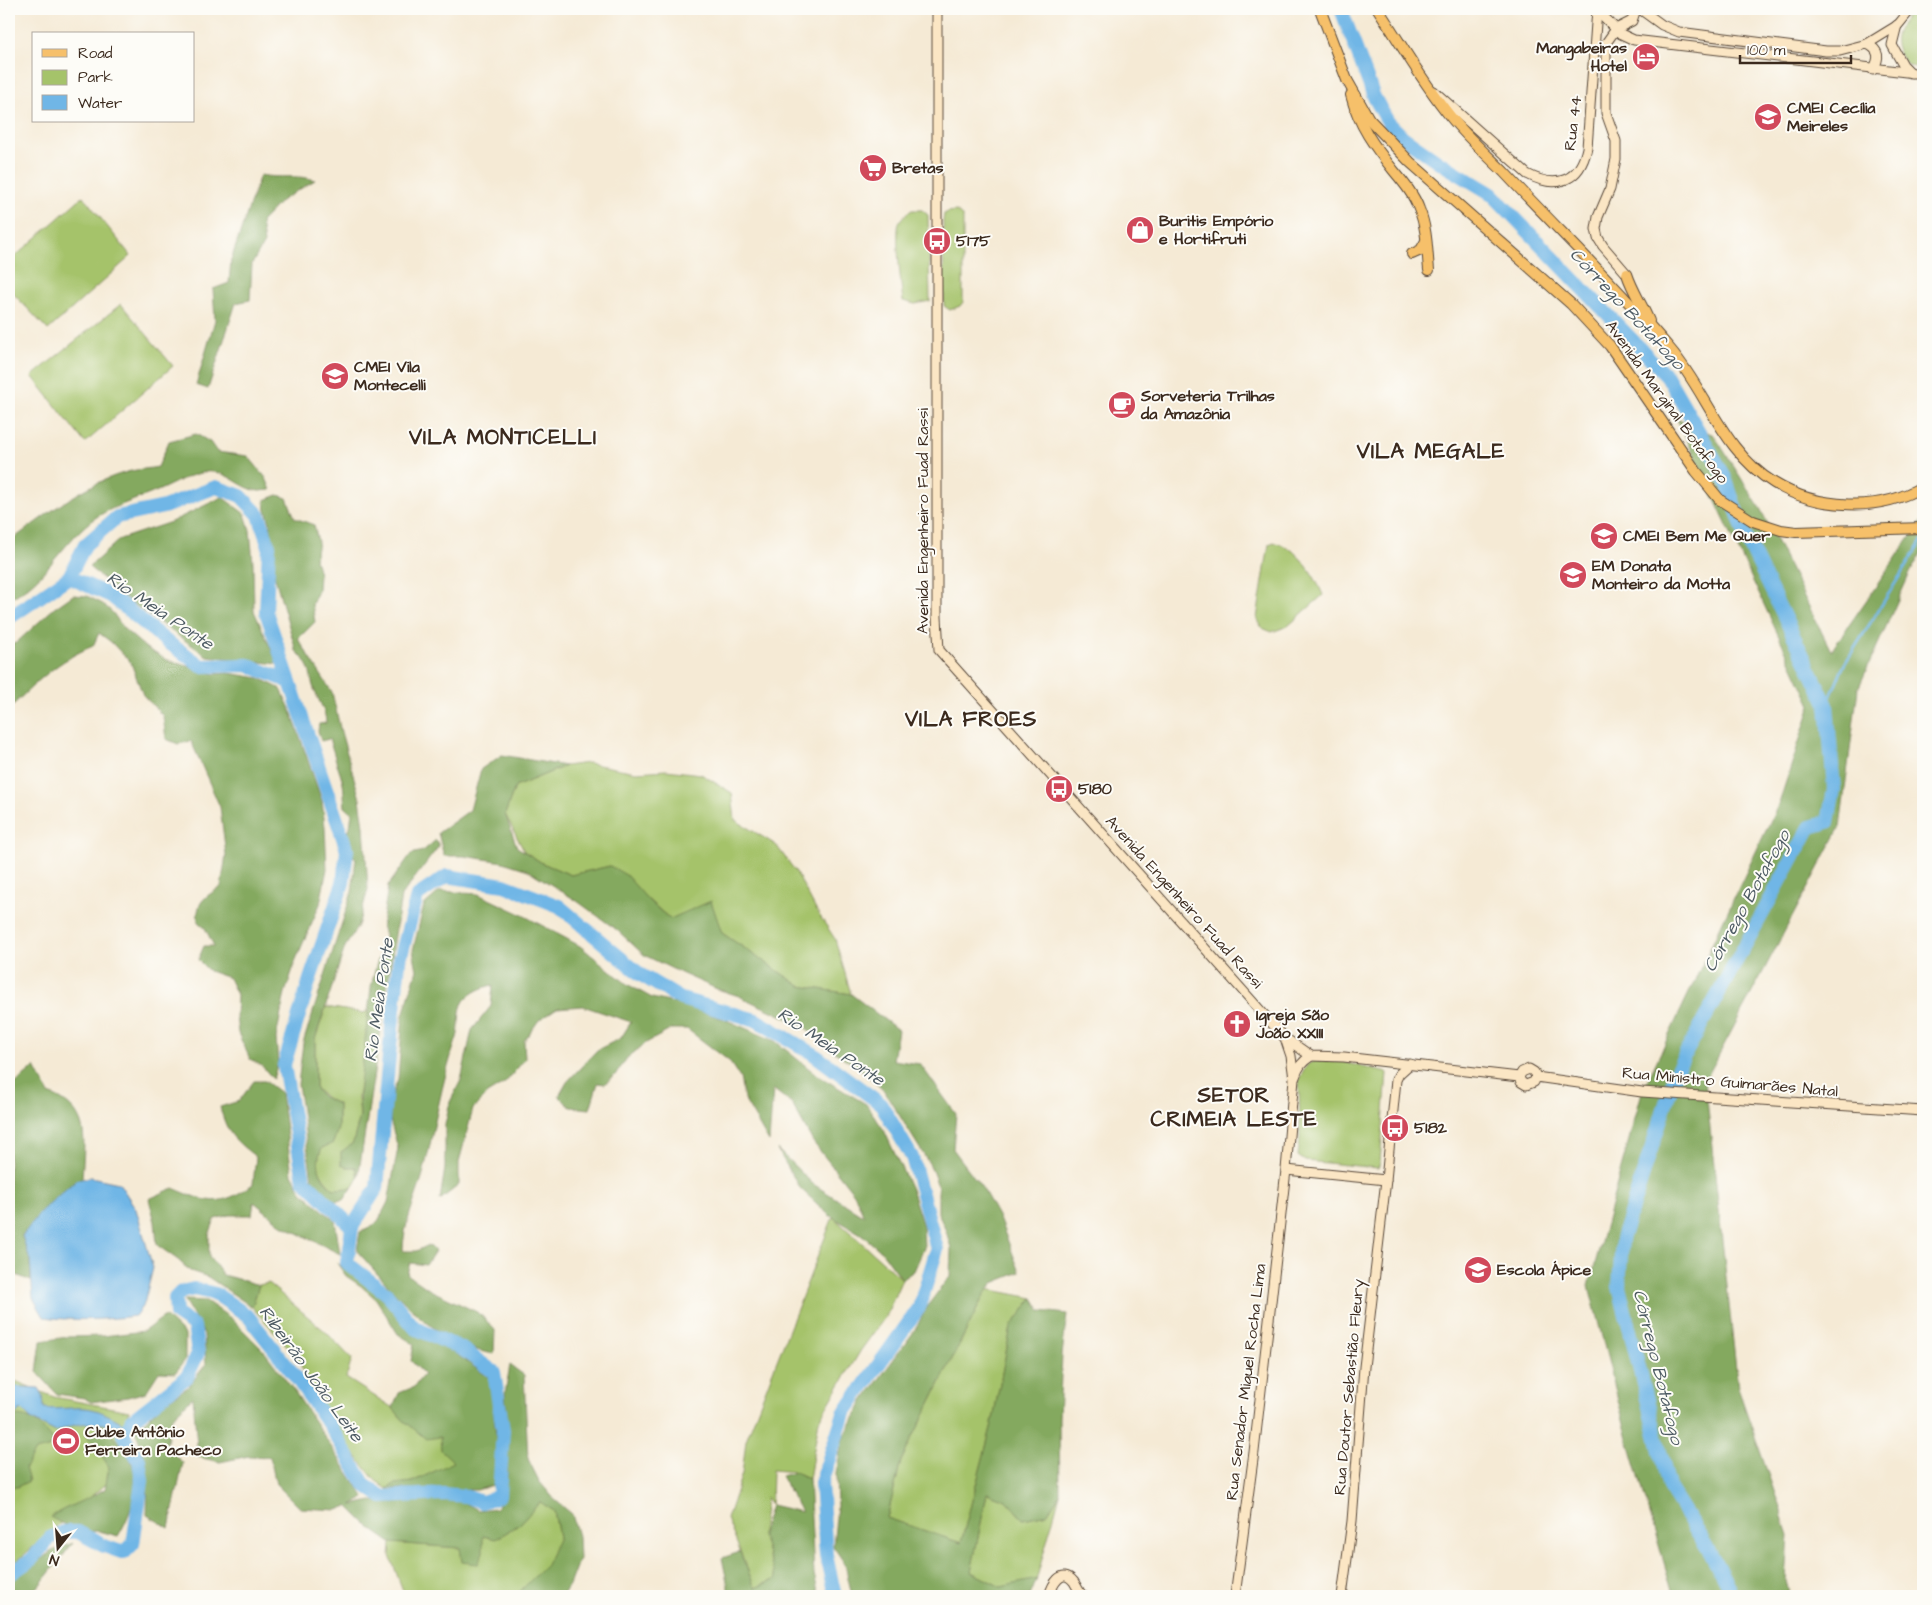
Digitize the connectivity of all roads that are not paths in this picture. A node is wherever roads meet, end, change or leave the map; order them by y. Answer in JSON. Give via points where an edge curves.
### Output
{"nodes":[{"id":1,"x":937,"y":9,"type":"edge"},
{"id":2,"x":1320,"y":9,"type":"edge"},
{"id":3,"x":1378,"y":9,"type":"edge"},
{"id":4,"x":1597,"y":9,"type":"edge"},
{"id":5,"x":1636,"y":9,"type":"edge"},
{"id":6,"x":1640,"y":9,"type":"edge"},
{"id":7,"x":1911,"y":9,"type":"edge"},
{"id":8,"x":1898,"y":25,"type":"junction"},
{"id":9,"x":1616,"y":29,"type":"junction"},
{"id":10,"x":1868,"y":44,"type":"junction"},
{"id":11,"x":1873,"y":70,"type":"junction"},
{"id":12,"x":1911,"y":73,"type":"junction"},
{"id":13,"x":1923,"y":74,"type":"edge"},
{"id":14,"x":1347,"y":80,"type":"junction"},
{"id":15,"x":1429,"y":86,"type":"junction"},
{"id":16,"x":1426,"y":241,"type":"junction"},
{"id":17,"x":1412,"y":254,"type":"dead end"},
{"id":18,"x":1429,"y":270,"type":"dead end"},
{"id":19,"x":1627,"y":274,"type":"joint"},
{"id":20,"x":1651,"y":327,"type":"junction"},
{"id":21,"x":1923,"y":486,"type":"edge"},
{"id":22,"x":1920,"y":529,"type":"edge"},
{"id":23,"x":1285,"y":1038,"type":"junction"},
{"id":24,"x":1311,"y":1056,"type":"junction"},
{"id":25,"x":1386,"y":1062,"type":"junction"},
{"id":26,"x":1410,"y":1064,"type":"junction"},
{"id":27,"x":1294,"y":1079,"type":"junction"},
{"id":28,"x":1396,"y":1080,"type":"junction"},
{"id":29,"x":1923,"y":1111,"type":"edge"},
{"id":30,"x":1387,"y":1160,"type":"junction"},
{"id":31,"x":1286,"y":1170,"type":"junction"},
{"id":32,"x":1370,"y":1179,"type":"junction"},
{"id":33,"x":1386,"y":1180,"type":"junction"},
{"id":34,"x":1049,"y":1596,"type":"edge"},
{"id":35,"x":1083,"y":1596,"type":"edge"},
{"id":36,"x":1235,"y":1596,"type":"edge"},
{"id":37,"x":1342,"y":1596,"type":"edge"}],
"edges":[{"from":1,"to":23,"type":"main road","name":"Avenida Engenheiro Fuad Rassi","via":[[939,650]]},
{"from":2,"to":14,"type":"main road","name":"Avenida Marginal Botafogo"},
{"from":3,"to":15,"type":"main road","name":"Avenida Marginal Botafogo"},
{"from":4,"to":9,"type":"main road"},
{"from":4,"to":15,"type":"main road","name":"Rua 44","via":[[1587,148],[1582,165],[1568,178],[1556,183],[1527,174]]},
{"from":5,"to":9,"type":"main road","name":"Rua 44","via":[[1632,21]]},
{"from":6,"to":10,"type":"main road","via":[[1650,18],[1679,32],[1826,51]]},
{"from":7,"to":8,"type":"main road"},
{"from":8,"to":10,"type":"main road"},
{"from":8,"to":12,"type":"main road","via":[[1892,45]]},
{"from":9,"to":11,"type":"main road","via":[[1634,40]]},
{"from":9,"to":19,"type":"main road","name":"Rua 44","via":[[1606,44],[1606,113],[1616,141],[1616,160],[1596,229],[1603,246]]},
{"from":10,"to":11,"type":"main road","via":[[1878,53]]},
{"from":11,"to":12,"type":"main road"},
{"from":12,"to":13,"type":"main road"},
{"from":14,"to":16,"type":"main road","via":[[1356,116],[1419,208]]},
{"from":14,"to":22,"type":"main road","name":"Avenida Marginal Botafogo","via":[[1368,119],[1410,162],[1571,304],[1610,346],[1696,471],[1720,500],[1753,522],[1780,530],[1814,533]]},
{"from":15,"to":20,"type":"main road","name":"Avenida Marginal Botafogo","via":[[1450,116]]},
{"from":16,"to":17,"type":"main road","via":[[1421,250]]},
{"from":16,"to":18,"type":"main road"},
{"from":19,"to":20,"type":"main road"},
{"from":20,"to":21,"type":"main road","name":"Avenida Marginal Botafogo","via":[[1672,350],[1729,442],[1742,458],[1774,483],[1807,497],[1840,504],[1896,498]]},
{"from":23,"to":24,"type":"main road"},
{"from":23,"to":27,"type":"main road","name":"Avenida Engenheiro Fuad Rassi"},
{"from":24,"to":25,"type":"main road"},
{"from":24,"to":27,"type":"main road","via":[[1298,1068]]},
{"from":25,"to":26,"type":"main road"},
{"from":25,"to":28,"type":"main road"},
{"from":26,"to":28,"type":"main road"},
{"from":26,"to":29,"type":"main road","name":"Rua Ministro Guimarães Natal","via":[[1520,1077],[1523,1084],[1529,1085],[1536,1077],[1650,1093]]},
{"from":27,"to":31,"type":"main road","name":"Avenida Engenheiro Fuad Rassi"},
{"from":28,"to":30,"type":"main road"},
{"from":30,"to":32,"type":"main road","via":[[1382,1174]]},
{"from":30,"to":33,"type":"main road","name":"Rua Doutor Sebastião Fleury"},
{"from":31,"to":32,"type":"main road"},
{"from":31,"to":36,"type":"main road","name":"Rua Senador Miguel Rocha Lima"},
{"from":32,"to":33,"type":"main road"},
{"from":33,"to":37,"type":"main road","name":"Rua Doutor Sebastião Fleury"},
{"from":34,"to":35,"type":"main road","via":[[1056,1579],[1063,1577],[1073,1580]]}]}
